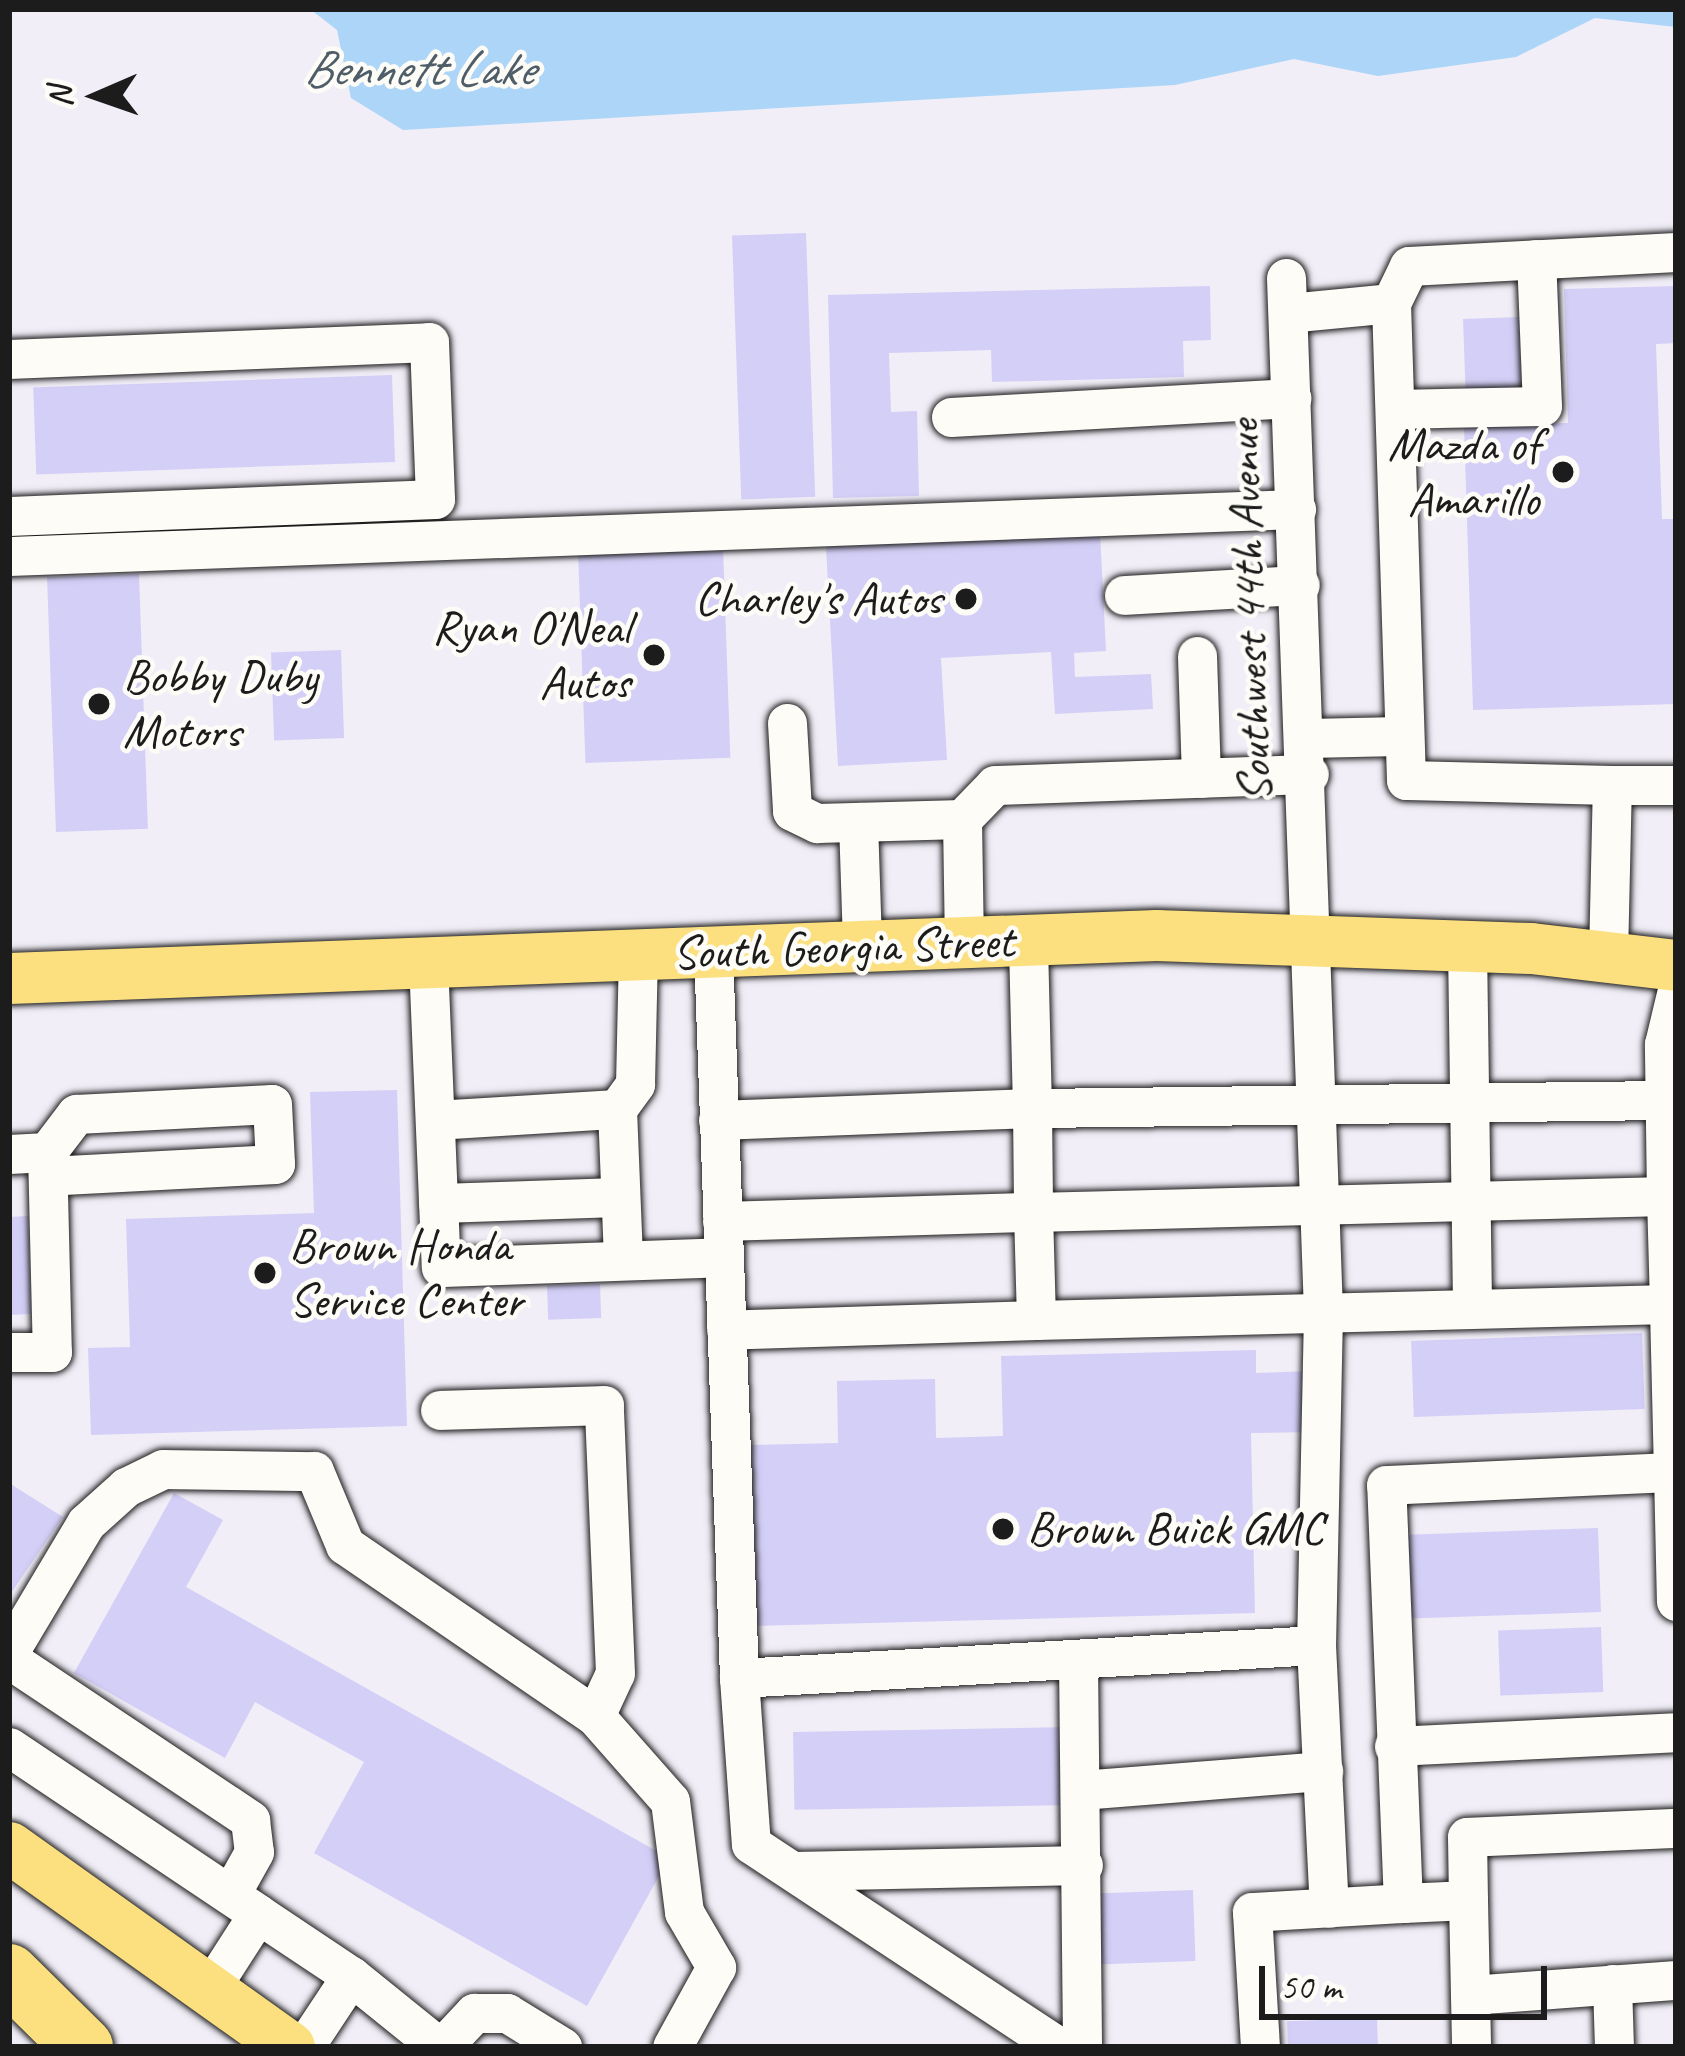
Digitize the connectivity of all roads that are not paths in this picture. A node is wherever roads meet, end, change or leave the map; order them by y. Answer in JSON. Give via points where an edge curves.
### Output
{"nodes":[{"id":1,"x":1676,"y":252,"type":"edge"},
{"id":2,"x":1536,"y":259,"type":"junction"},
{"id":3,"x":1391,"y":303,"type":"junction"},
{"id":4,"x":9,"y":359,"type":"edge"},
{"id":5,"x":1291,"y":398,"type":"junction"},
{"id":6,"x":1394,"y":409,"type":"junction"},
{"id":7,"x":951,"y":417,"type":"dead end"},
{"id":8,"x":1296,"y":509,"type":"junction"},
{"id":9,"x":9,"y":516,"type":"edge"},
{"id":10,"x":9,"y":556,"type":"edge"},
{"id":11,"x":1300,"y":585,"type":"junction"},
{"id":12,"x":1124,"y":595,"type":"dead end"},
{"id":13,"x":1197,"y":656,"type":"dead end"},
{"id":14,"x":787,"y":723,"type":"dead end"},
{"id":15,"x":1403,"y":736,"type":"junction"},
{"id":16,"x":1306,"y":756,"type":"junction"},
{"id":17,"x":1201,"y":778,"type":"junction"},
{"id":18,"x":1612,"y":785,"type":"junction"},
{"id":19,"x":1676,"y":785,"type":"edge"},
{"id":20,"x":962,"y":819,"type":"junction"},
{"id":21,"x":858,"y":822,"type":"junction"},
{"id":22,"x":1309,"y":939,"type":"junction"},
{"id":23,"x":1028,"y":940,"type":"junction"},
{"id":24,"x":964,"y":941,"type":"junction"},
{"id":25,"x":1467,"y":945,"type":"junction"},
{"id":26,"x":862,"y":946,"type":"junction"},
{"id":27,"x":713,"y":951,"type":"junction"},
{"id":28,"x":638,"y":954,"type":"junction"},
{"id":29,"x":1608,"y":957,"type":"junction"},
{"id":30,"x":428,"y":962,"type":"junction"},
{"id":31,"x":1676,"y":965,"type":"edge"},
{"id":32,"x":9,"y":978,"type":"edge"},
{"id":33,"x":1676,"y":994,"type":"edge"},
{"id":34,"x":1664,"y":1100,"type":"junction"},
{"id":35,"x":1312,"y":1101,"type":"junction"},
{"id":36,"x":1470,"y":1104,"type":"junction"},
{"id":37,"x":1032,"y":1108,"type":"junction"},
{"id":38,"x":617,"y":1109,"type":"junction"},
{"id":39,"x":435,"y":1120,"type":"junction"},
{"id":40,"x":718,"y":1120,"type":"junction"},
{"id":41,"x":35,"y":1161,"type":"edge"},
{"id":42,"x":1666,"y":1196,"type":"junction"},
{"id":43,"x":620,"y":1197,"type":"junction"},
{"id":44,"x":1471,"y":1201,"type":"junction"},
{"id":45,"x":438,"y":1203,"type":"junction"},
{"id":46,"x":1314,"y":1204,"type":"junction"},
{"id":47,"x":1033,"y":1212,"type":"junction"},
{"id":48,"x":722,"y":1239,"type":"junction"},
{"id":49,"x":623,"y":1259,"type":"junction"},
{"id":50,"x":1670,"y":1304,"type":"junction"},
{"id":51,"x":1472,"y":1306,"type":"junction"},
{"id":52,"x":1323,"y":1313,"type":"junction"},
{"id":53,"x":1036,"y":1320,"type":"junction"},
{"id":54,"x":726,"y":1330,"type":"junction"},
{"id":55,"x":11,"y":1356,"type":"edge"},
{"id":56,"x":440,"y":1411,"type":"dead end"},
{"id":57,"x":1673,"y":1472,"type":"edge"},
{"id":58,"x":1676,"y":1601,"type":"edge"},
{"id":59,"x":1316,"y":1645,"type":"junction"},
{"id":60,"x":9,"y":1656,"type":"edge"},
{"id":61,"x":1078,"y":1660,"type":"junction"},
{"id":62,"x":739,"y":1678,"type":"junction"},
{"id":63,"x":595,"y":1716,"type":"junction"},
{"id":64,"x":1676,"y":1732,"type":"edge"},
{"id":65,"x":9,"y":1747,"type":"edge"},
{"id":66,"x":1394,"y":1747,"type":"junction"},
{"id":67,"x":1322,"y":1771,"type":"junction"},
{"id":68,"x":1082,"y":1790,"type":"junction"},
{"id":69,"x":1676,"y":1828,"type":"edge"},
{"id":70,"x":9,"y":1847,"type":"edge"},
{"id":71,"x":1083,"y":1865,"type":"junction"},
{"id":72,"x":794,"y":1871,"type":"junction"},
{"id":73,"x":1468,"y":1900,"type":"junction"},
{"id":74,"x":244,"y":1904,"type":"junction"},
{"id":75,"x":1403,"y":1904,"type":"junction"},
{"id":76,"x":1329,"y":1908,"type":"junction"},
{"id":77,"x":9,"y":1974,"type":"edge"},
{"id":78,"x":351,"y":1976,"type":"junction"},
{"id":79,"x":1676,"y":1980,"type":"edge"},
{"id":80,"x":1612,"y":1984,"type":"junction"},
{"id":81,"x":209,"y":1990,"type":"junction"},
{"id":82,"x":1470,"y":1995,"type":"junction"},
{"id":83,"x":9,"y":2030,"type":"edge"},
{"id":84,"x":35,"y":2047,"type":"edge"},
{"id":85,"x":83,"y":2047,"type":"edge"},
{"id":86,"x":289,"y":2047,"type":"edge"},
{"id":87,"x":304,"y":2047,"type":"edge"},
{"id":88,"x":441,"y":2047,"type":"edge"},
{"id":89,"x":562,"y":2047,"type":"edge"},
{"id":90,"x":671,"y":2047,"type":"edge"},
{"id":91,"x":1059,"y":2047,"type":"edge"},
{"id":92,"x":1082,"y":2047,"type":"edge"},
{"id":93,"x":1260,"y":2047,"type":"edge"},
{"id":94,"x":1471,"y":2047,"type":"edge"},
{"id":95,"x":1614,"y":2047,"type":"edge"}],
"edges":[{"from":1,"to":2,"type":"street"},
{"from":2,"to":3,"type":"street","via":[[1408,266]]},
{"from":2,"to":6,"type":"street","via":[[1542,406]]},
{"from":3,"to":5,"type":"street","name":"Southwest 44th Avenue","via":[[1287,296]]},
{"from":3,"to":6,"type":"street"},
{"from":4,"to":9,"type":"street","via":[[429,342],[435,499]]},
{"from":5,"to":7,"type":"street"},
{"from":5,"to":8,"type":"street","name":"Southwest 44th Avenue"},
{"from":6,"to":15,"type":"street"},
{"from":8,"to":10,"type":"street"},
{"from":8,"to":11,"type":"street","name":"Southwest 44th Avenue"},
{"from":11,"to":12,"type":"street"},
{"from":11,"to":16,"type":"street","name":"Southwest 44th Avenue"},
{"from":13,"to":17,"type":"street"},
{"from":14,"to":21,"type":"street","via":[[791,811]]},
{"from":15,"to":16,"type":"street"},
{"from":15,"to":18,"type":"street","via":[[1406,780]]},
{"from":16,"to":17,"type":"street"},
{"from":16,"to":22,"type":"street","name":"Southwest 44th Avenue"},
{"from":17,"to":20,"type":"street","via":[[995,785]]},
{"from":18,"to":19,"type":"street"},
{"from":18,"to":29,"type":"street"},
{"from":20,"to":21,"type":"street"},
{"from":20,"to":24,"type":"street"},
{"from":21,"to":26,"type":"street"},
{"from":22,"to":23,"type":"main road","name":"South Georgia Street"},
{"from":22,"to":25,"type":"main road","name":"South Georgia Street"},
{"from":22,"to":35,"type":"street","name":"Southwest 44th Avenue"},
{"from":23,"to":24,"type":"main road","name":"South Georgia Street"},
{"from":23,"to":37,"type":"street"},
{"from":24,"to":26,"type":"main road","name":"South Georgia Street"},
{"from":25,"to":29,"type":"main road","name":"South Georgia Street"},
{"from":25,"to":36,"type":"street"},
{"from":26,"to":27,"type":"main road","name":"South Georgia Street"},
{"from":27,"to":28,"type":"main road","name":"South Georgia Street"},
{"from":27,"to":40,"type":"street"},
{"from":28,"to":30,"type":"main road","name":"South Georgia Street"},
{"from":28,"to":38,"type":"street","via":[[635,1084]]},
{"from":29,"to":31,"type":"main road","name":"South Georgia Street"},
{"from":30,"to":32,"type":"main road","name":"South Georgia Street"},
{"from":30,"to":39,"type":"street"},
{"from":33,"to":34,"type":"street"},
{"from":34,"to":36,"type":"street"},
{"from":34,"to":42,"type":"street"},
{"from":35,"to":36,"type":"street"},
{"from":35,"to":37,"type":"street"},
{"from":35,"to":46,"type":"street","name":"Southwest 44th Avenue"},
{"from":36,"to":44,"type":"street"},
{"from":37,"to":40,"type":"street"},
{"from":37,"to":47,"type":"street"},
{"from":38,"to":39,"type":"street"},
{"from":38,"to":43,"type":"street"},
{"from":39,"to":45,"type":"street"},
{"from":40,"to":48,"type":"street"},
{"from":41,"to":41,"type":"street","via":[[76,1114],[272,1104],[275,1165]]},
{"from":41,"to":55,"type":"street","via":[[52,1352]]},
{"from":42,"to":44,"type":"street"},
{"from":42,"to":50,"type":"street"},
{"from":43,"to":45,"type":"street"},
{"from":43,"to":49,"type":"street"},
{"from":44,"to":46,"type":"street"},
{"from":44,"to":51,"type":"street"},
{"from":45,"to":49,"type":"street","via":[[441,1267]]},
{"from":46,"to":47,"type":"street"},
{"from":46,"to":52,"type":"street","name":"Southwest 44th Avenue"},
{"from":47,"to":48,"type":"street"},
{"from":47,"to":53,"type":"street"},
{"from":48,"to":49,"type":"street"},
{"from":48,"to":54,"type":"street"},
{"from":50,"to":51,"type":"street"},
{"from":50,"to":57,"type":"street"},
{"from":51,"to":52,"type":"street"},
{"from":52,"to":53,"type":"street"},
{"from":52,"to":59,"type":"street","name":"Southwest 44th Avenue"},
{"from":53,"to":54,"type":"street"},
{"from":54,"to":62,"type":"street"},
{"from":56,"to":63,"type":"street","via":[[604,1405],[615,1673]]},
{"from":57,"to":58,"type":"street"},
{"from":57,"to":66,"type":"street","via":[[1386,1485]]},
{"from":59,"to":61,"type":"street"},
{"from":59,"to":67,"type":"street","name":"Southwest 44th Avenue"},
{"from":60,"to":63,"type":"street","via":[[86,1523],[126,1487],[163,1469],[314,1471],[345,1546]]},
{"from":60,"to":74,"type":"street","via":[[250,1820],[254,1852]]},
{"from":61,"to":62,"type":"street"},
{"from":61,"to":68,"type":"street"},
{"from":62,"to":72,"type":"street","via":[[751,1844]]},
{"from":63,"to":90,"type":"street","via":[[670,1801],[684,1912],[716,1967]]},
{"from":64,"to":66,"type":"street"},
{"from":65,"to":74,"type":"street"},
{"from":66,"to":75,"type":"street"},
{"from":67,"to":68,"type":"street"},
{"from":67,"to":76,"type":"street","name":"Southwest 44th Avenue"},
{"from":68,"to":71,"type":"street"},
{"from":69,"to":73,"type":"street","via":[[1467,1837]]},
{"from":70,"to":81,"type":"main road"},
{"from":71,"to":72,"type":"street"},
{"from":71,"to":92,"type":"street"},
{"from":72,"to":91,"type":"street"},
{"from":73,"to":75,"type":"street"},
{"from":73,"to":82,"type":"street"},
{"from":74,"to":78,"type":"street"},
{"from":74,"to":81,"type":"street"},
{"from":75,"to":76,"type":"street"},
{"from":76,"to":93,"type":"street","via":[[1252,1912]]},
{"from":77,"to":85,"type":"highway"},
{"from":78,"to":87,"type":"street"},
{"from":78,"to":88,"type":"street"},
{"from":79,"to":80,"type":"street"},
{"from":80,"to":82,"type":"street"},
{"from":80,"to":95,"type":"street"},
{"from":81,"to":86,"type":"main road"},
{"from":82,"to":94,"type":"street"},
{"from":83,"to":84,"type":"highway"},
{"from":88,"to":89,"type":"street","via":[[474,2013],[507,2013]]}]}
